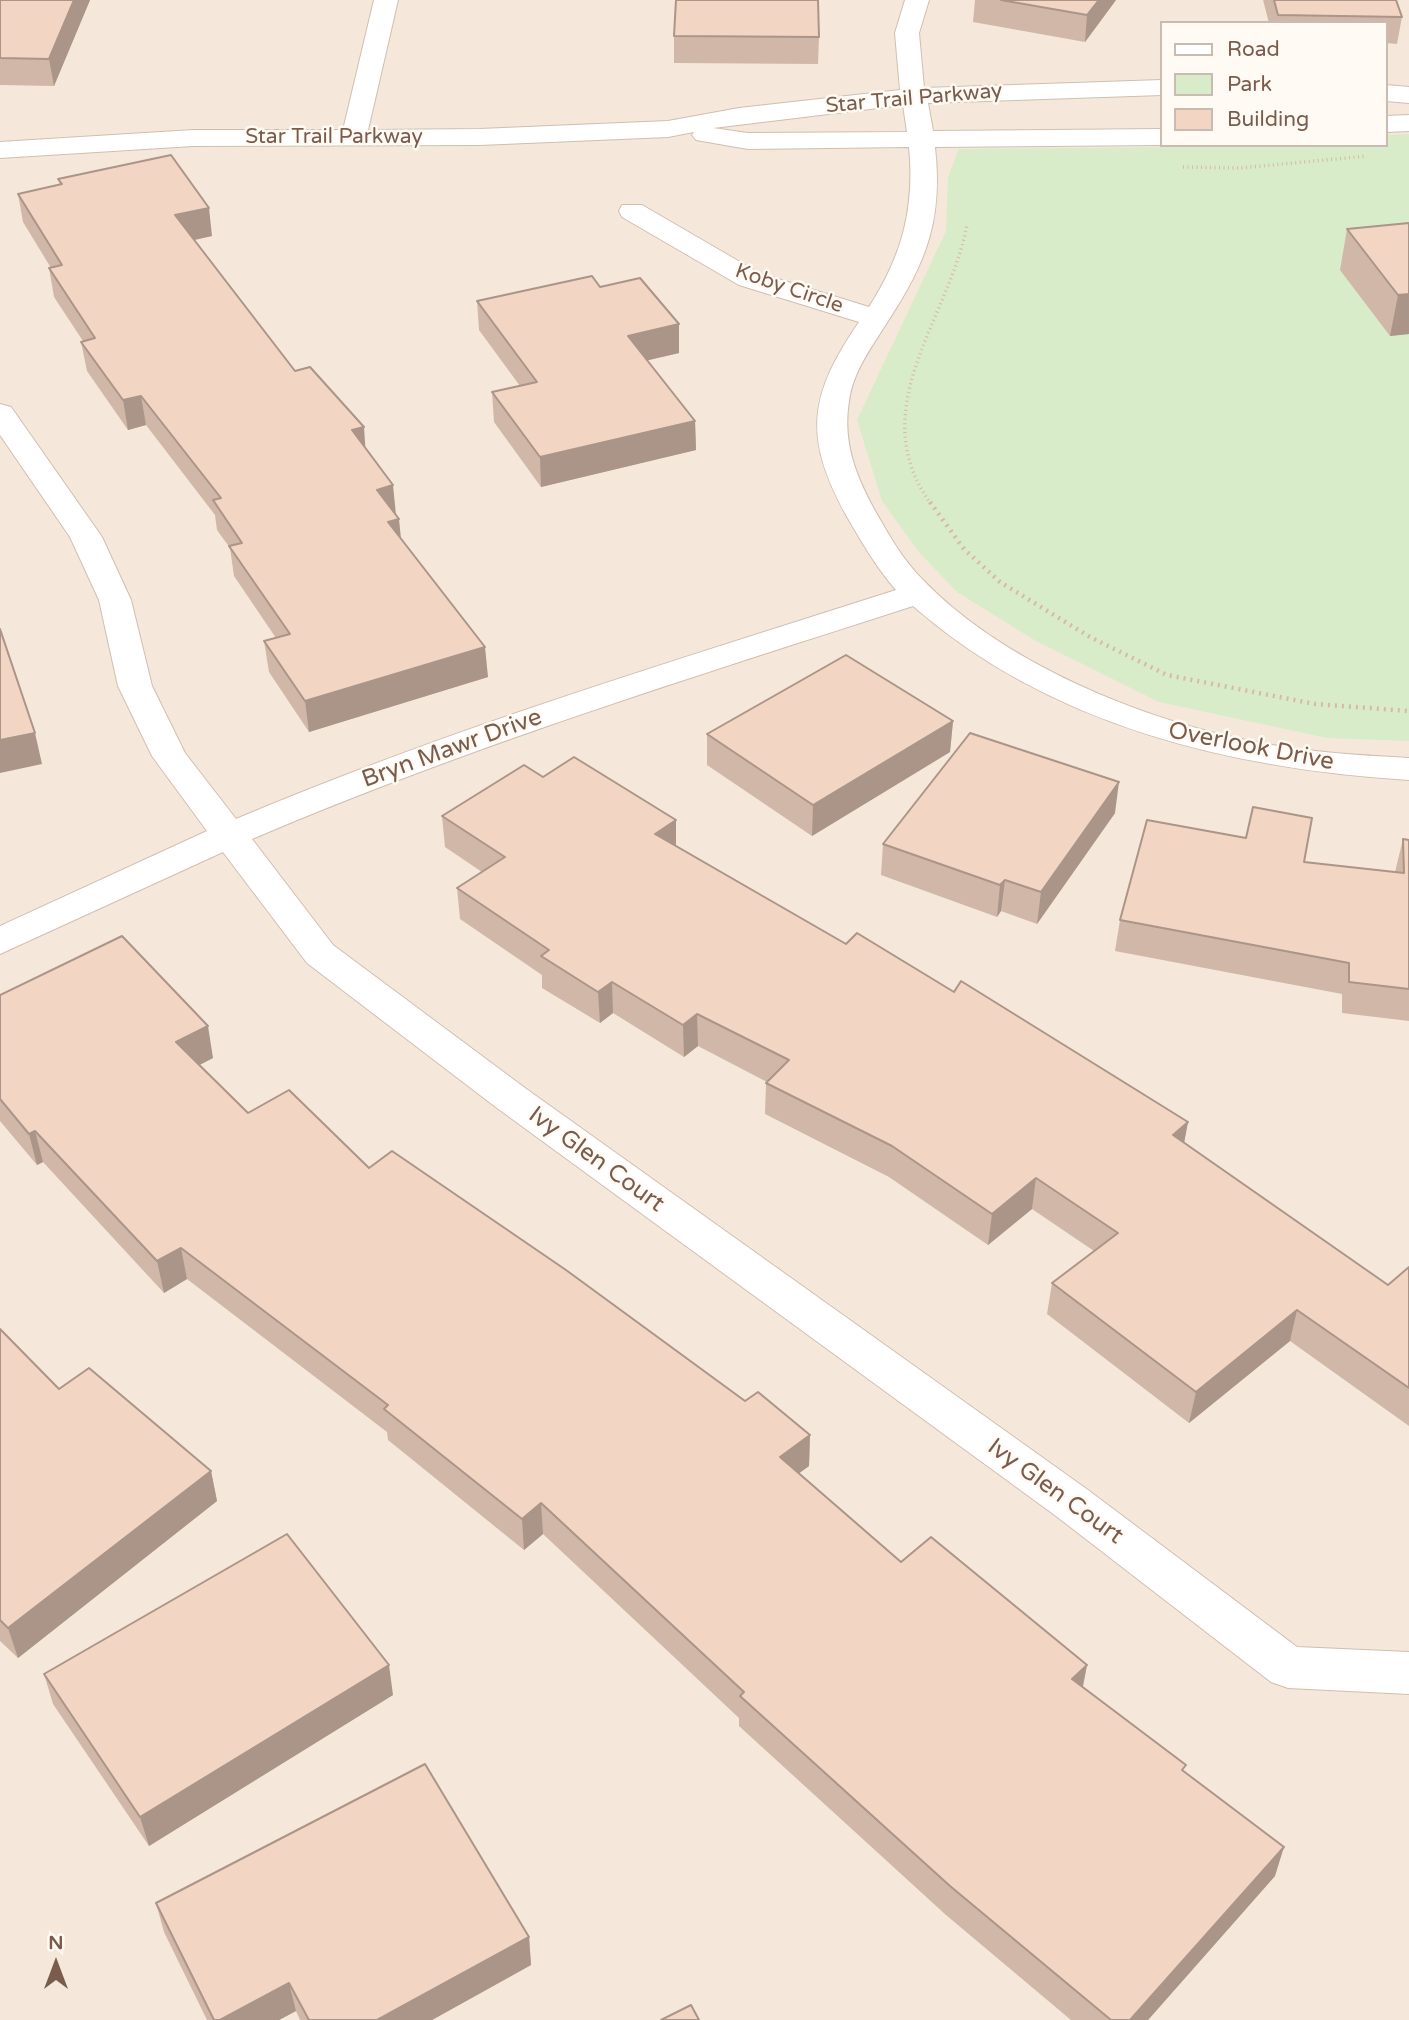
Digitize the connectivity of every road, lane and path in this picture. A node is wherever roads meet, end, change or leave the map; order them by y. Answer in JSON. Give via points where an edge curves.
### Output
{"nodes":[{"id":1,"x":386,"y":0,"type":"edge"},
{"id":2,"x":917,"y":0,"type":"edge"},
{"id":3,"x":1160,"y":87,"type":"edge"},
{"id":4,"x":1388,"y":93,"type":"edge"},
{"id":5,"x":914,"y":96,"type":"junction"},
{"id":6,"x":1409,"y":96,"type":"edge"},
{"id":7,"x":1409,"y":123,"type":"edge"},
{"id":8,"x":1388,"y":124,"type":"edge"},
{"id":9,"x":668,"y":129,"type":"junction"},
{"id":10,"x":354,"y":136,"type":"junction"},
{"id":11,"x":1160,"y":137,"type":"edge"},
{"id":12,"x":921,"y":139,"type":"junction"},
{"id":13,"x":0,"y":150,"type":"edge"},
{"id":14,"x":632,"y":211,"type":"dead end"},
{"id":15,"x":967,"y":220,"type":"dead end"},
{"id":16,"x":876,"y":318,"type":"junction"},
{"id":17,"x":0,"y":412,"type":"edge"},
{"id":18,"x":918,"y":594,"type":"junction"},
{"id":19,"x":1409,"y":711,"type":"edge"},
{"id":20,"x":1409,"y":769,"type":"edge"},
{"id":21,"x":229,"y":837,"type":"junction"},
{"id":22,"x":0,"y":941,"type":"edge"},
{"id":23,"x":1409,"y":1673,"type":"edge"}],
"edges":[{"from":1,"to":10,"type":"street"},
{"from":2,"to":5,"type":"street","name":"Overlook Drive","via":[[906,46]]},
{"from":3,"to":5,"type":"street","name":"Star Trail Parkway"},
{"from":4,"to":6,"type":"street"},
{"from":5,"to":9,"type":"street","name":"Star Trail Parkway"},
{"from":5,"to":12,"type":"street","name":"Overlook Drive"},
{"from":7,"to":8,"type":"street"},
{"from":9,"to":10,"type":"street","name":"Star Trail Parkway"},
{"from":9,"to":12,"type":"street","name":"Star Trail Parkway","via":[[748,141]]},
{"from":10,"to":13,"type":"street","name":"Star Trail Parkway","via":[[193,138]]},
{"from":11,"to":12,"type":"street","name":"Star Trail Parkway"},
{"from":12,"to":16,"type":"street","name":"Overlook Drive","via":[[924,201],[919,231],[900,283]]},
{"from":14,"to":16,"type":"street","name":"Koby Circle","via":[[749,279]]},
{"from":15,"to":19,"type":"path","via":[[961,257],[913,369],[903,421],[906,454],[921,490],[964,549],[1021,596],[1167,675],[1315,704]]},
{"from":16,"to":18,"type":"street","name":"Overlook Drive","via":[[837,389],[832,439],[839,467],[876,541]]},
{"from":17,"to":21,"type":"street","name":"Ivy Glen Court","via":[[86,537],[115,600],[135,686],[169,756]]},
{"from":18,"to":20,"type":"street","name":"Overlook Drive","via":[[974,638],[1024,667],[1085,700],[1155,728],[1251,752],[1348,766]]},
{"from":18,"to":21,"type":"street","name":"Bryn Mawr Drive","via":[[535,717]]},
{"from":21,"to":22,"type":"street","name":"Bryn Mawr Drive"},
{"from":21,"to":23,"type":"street","name":"Ivy Glen Court","via":[[320,954],[511,1098],[1072,1503],[1288,1667]]}]}
